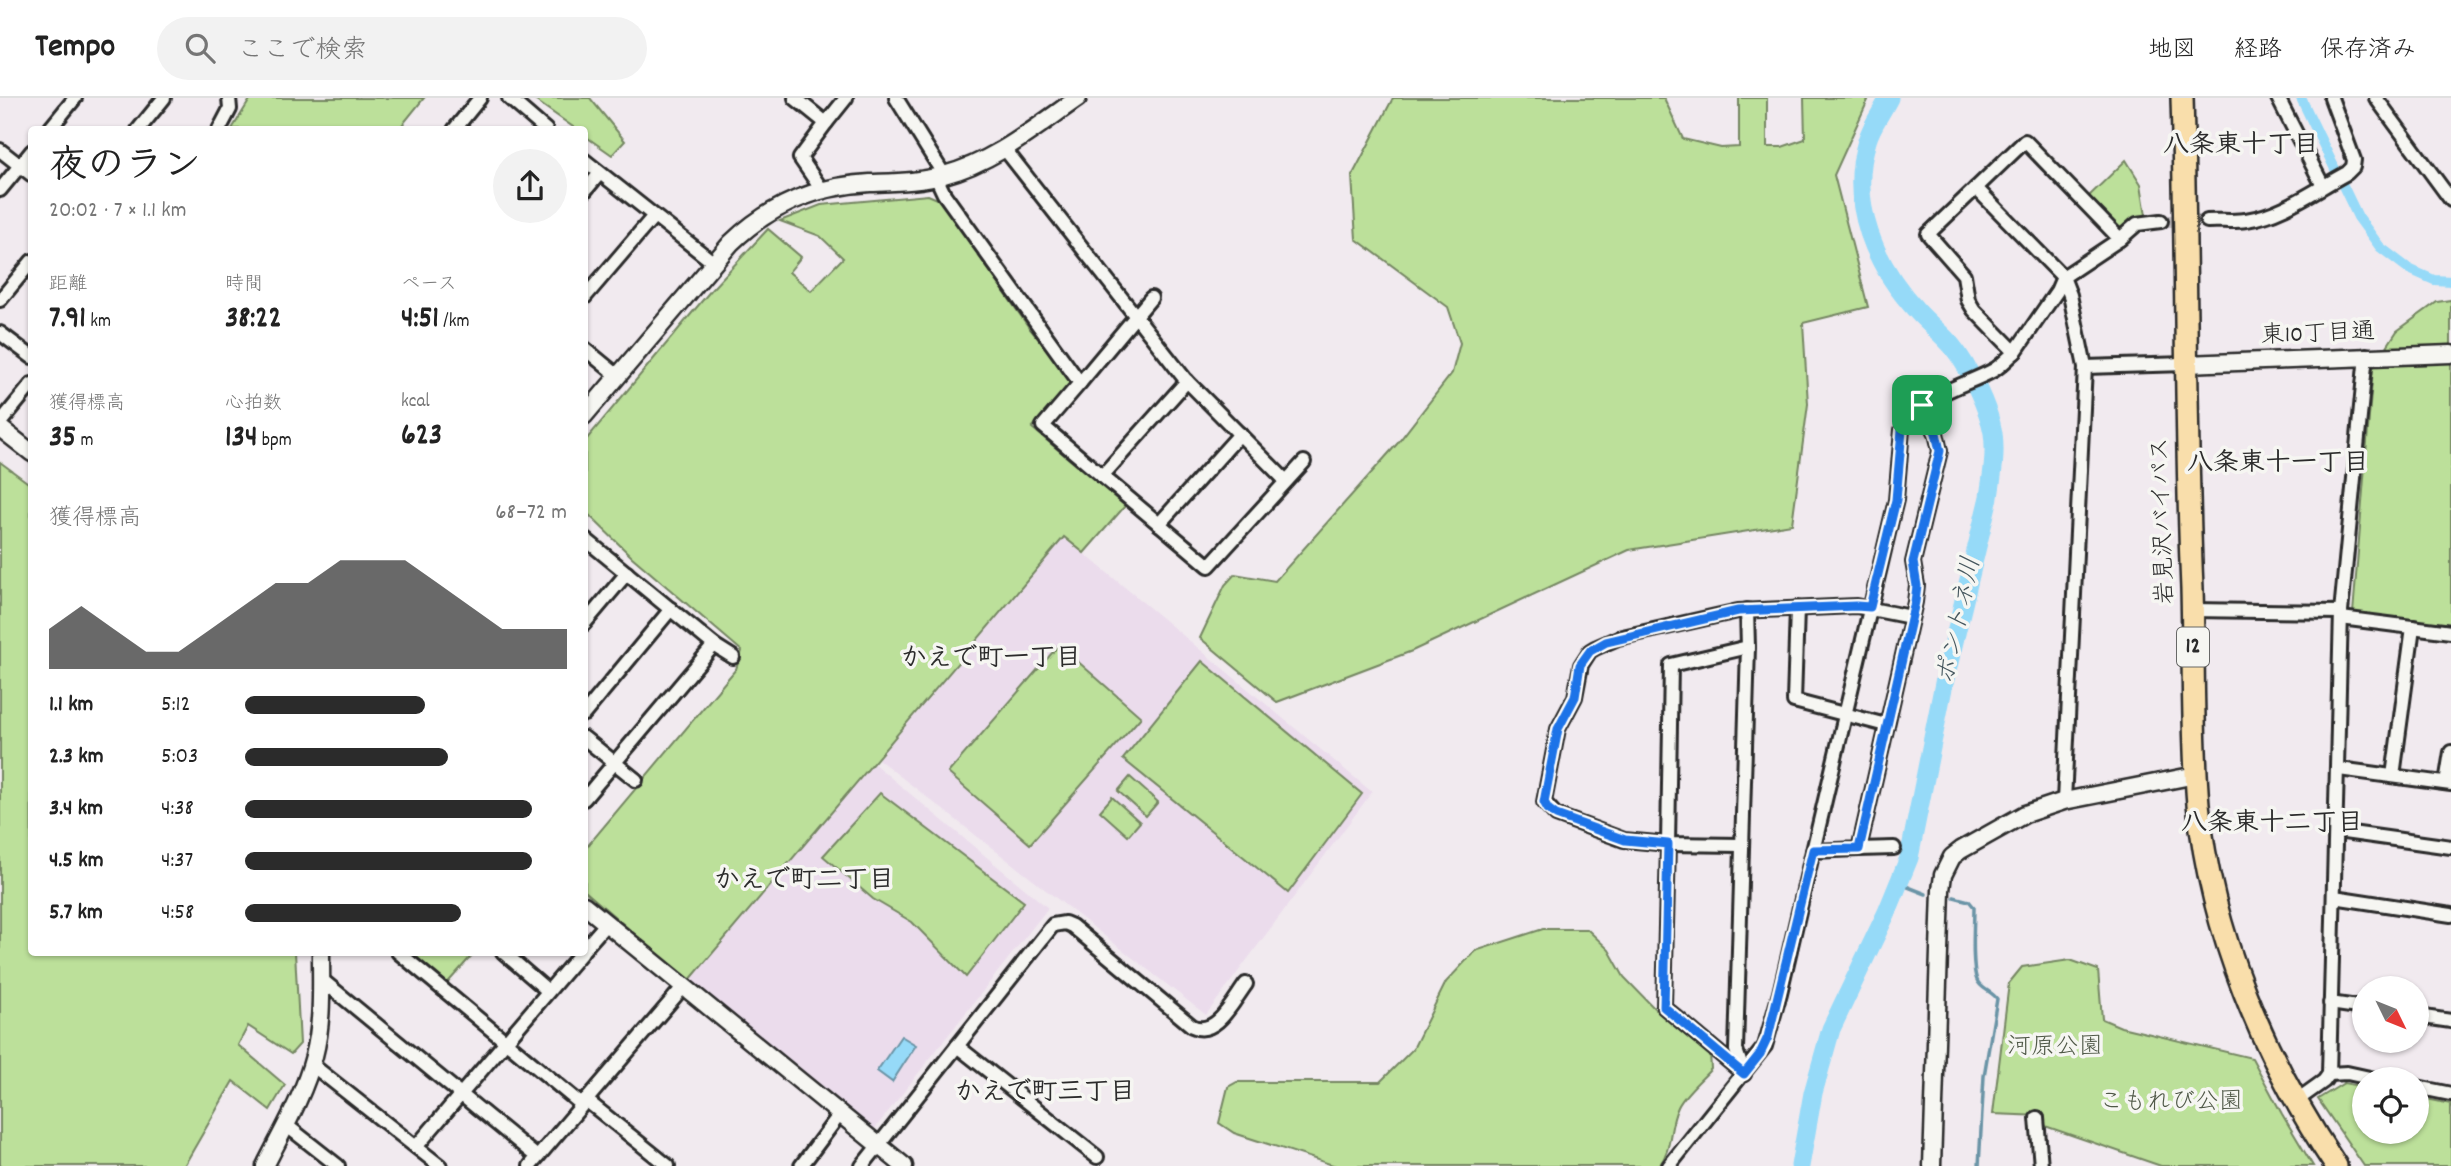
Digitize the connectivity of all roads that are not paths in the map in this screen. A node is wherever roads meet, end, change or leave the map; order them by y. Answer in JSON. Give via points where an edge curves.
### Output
{"nodes":[{"id":1,"x":75,"y":98,"type":"edge"},
{"id":2,"x":164,"y":98,"type":"edge"},
{"id":3,"x":229,"y":98,"type":"edge"},
{"id":4,"x":480,"y":98,"type":"edge"},
{"id":5,"x":509,"y":98,"type":"edge"},
{"id":6,"x":795,"y":98,"type":"edge"},
{"id":7,"x":845,"y":98,"type":"edge"},
{"id":8,"x":896,"y":98,"type":"edge"},
{"id":9,"x":1078,"y":98,"type":"edge"},
{"id":10,"x":2182,"y":98,"type":"edge"},
{"id":11,"x":2278,"y":98,"type":"edge"},
{"id":12,"x":2331,"y":98,"type":"edge"},
{"id":13,"x":2376,"y":98,"type":"edge"},
{"id":14,"x":825,"y":123,"type":"junction"},
{"id":15,"x":52,"y":126,"type":"edge"},
{"id":16,"x":141,"y":126,"type":"edge"},
{"id":17,"x":221,"y":126,"type":"edge"},
{"id":18,"x":457,"y":126,"type":"edge"},
{"id":19,"x":541,"y":126,"type":"edge"},
{"id":20,"x":1004,"y":148,"type":"junction"},
{"id":21,"x":0,"y":149,"type":"edge"},
{"id":22,"x":28,"y":156,"type":"edge"},
{"id":23,"x":588,"y":163,"type":"edge"},
{"id":24,"x":20,"y":166,"type":"junction"},
{"id":25,"x":28,"y":172,"type":"edge"},
{"id":26,"x":600,"y":173,"type":"junction"},
{"id":27,"x":940,"y":176,"type":"junction"},
{"id":28,"x":2326,"y":184,"type":"junction"},
{"id":29,"x":588,"y":187,"type":"edge"},
{"id":30,"x":1976,"y":188,"type":"junction"},
{"id":31,"x":0,"y":190,"type":"edge"},
{"id":32,"x":822,"y":190,"type":"junction"},
{"id":33,"x":2451,"y":200,"type":"edge"},
{"id":34,"x":654,"y":216,"type":"junction"},
{"id":35,"x":2207,"y":220,"type":"tunnel mouth"},
{"id":36,"x":2161,"y":221,"type":"tunnel mouth"},
{"id":37,"x":2120,"y":239,"type":"junction"},
{"id":38,"x":714,"y":263,"type":"junction"},
{"id":39,"x":28,"y":266,"type":"edge"},
{"id":40,"x":2063,"y":276,"type":"junction"},
{"id":41,"x":588,"y":293,"type":"edge"},
{"id":42,"x":1151,"y":298,"type":"dead end"},
{"id":43,"x":0,"y":300,"type":"edge"},
{"id":44,"x":1136,"y":316,"type":"junction"},
{"id":45,"x":0,"y":333,"type":"edge"},
{"id":46,"x":588,"y":351,"type":"edge"},
{"id":47,"x":2015,"y":352,"type":"junction"},
{"id":48,"x":28,"y":354,"type":"edge"},
{"id":49,"x":2451,"y":354,"type":"edge"},
{"id":50,"x":2366,"y":355,"type":"junction"},
{"id":51,"x":2186,"y":364,"type":"junction"},
{"id":52,"x":2085,"y":368,"type":"junction"},
{"id":53,"x":618,"y":376,"type":"junction"},
{"id":54,"x":1187,"y":381,"type":"junction"},
{"id":55,"x":1080,"y":383,"type":"junction"},
{"id":56,"x":28,"y":389,"type":"edge"},
{"id":57,"x":1922,"y":405,"type":"junction"},
{"id":58,"x":588,"y":411,"type":"edge"},
{"id":59,"x":0,"y":423,"type":"edge"},
{"id":60,"x":0,"y":428,"type":"edge"},
{"id":61,"x":1240,"y":434,"type":"junction"},
{"id":62,"x":28,"y":450,"type":"edge"},
{"id":63,"x":1304,"y":462,"type":"dead end"},
{"id":64,"x":1102,"y":476,"type":"junction"},
{"id":65,"x":1286,"y":481,"type":"junction"},
{"id":66,"x":1159,"y":524,"type":"junction"},
{"id":67,"x":588,"y":541,"type":"edge"},
{"id":68,"x":627,"y":573,"type":"junction"},
{"id":69,"x":1870,"y":607,"type":"junction"},
{"id":70,"x":1797,"y":608,"type":"junction"},
{"id":71,"x":671,"y":609,"type":"junction"},
{"id":72,"x":1747,"y":610,"type":"junction"},
{"id":73,"x":2192,"y":610,"type":"junction"},
{"id":74,"x":2341,"y":615,"type":"junction"},
{"id":75,"x":1911,"y":617,"type":"junction"},
{"id":76,"x":588,"y":619,"type":"edge"},
{"id":77,"x":2413,"y":627,"type":"junction"},
{"id":78,"x":2451,"y":632,"type":"edge"},
{"id":79,"x":714,"y":645,"type":"junction"},
{"id":80,"x":1748,"y":647,"type":"junction"},
{"id":81,"x":733,"y":657,"type":"dead end"},
{"id":82,"x":588,"y":709,"type":"edge"},
{"id":83,"x":1845,"y":716,"type":"junction"},
{"id":84,"x":1886,"y":724,"type":"junction"},
{"id":85,"x":588,"y":741,"type":"edge"},
{"id":86,"x":2451,"y":752,"type":"edge"},
{"id":87,"x":615,"y":763,"type":"junction"},
{"id":88,"x":2339,"y":769,"type":"junction"},
{"id":89,"x":2196,"y":775,"type":"junction"},
{"id":90,"x":2393,"y":776,"type":"junction"},
{"id":91,"x":636,"y":780,"type":"dead end"},
{"id":92,"x":2449,"y":783,"type":"edge"},
{"id":93,"x":588,"y":794,"type":"edge"},
{"id":94,"x":2064,"y":801,"type":"junction"},
{"id":95,"x":2337,"y":831,"type":"junction"},
{"id":96,"x":1668,"y":844,"type":"junction"},
{"id":97,"x":1741,"y":845,"type":"junction"},
{"id":98,"x":2451,"y":847,"type":"edge"},
{"id":99,"x":1894,"y":848,"type":"dead end"},
{"id":100,"x":1859,"y":849,"type":"junction"},
{"id":101,"x":1813,"y":850,"type":"junction"},
{"id":102,"x":2334,"y":897,"type":"junction"},
{"id":103,"x":588,"y":908,"type":"edge"},
{"id":104,"x":2451,"y":915,"type":"edge"},
{"id":105,"x":607,"y":924,"type":"junction"},
{"id":106,"x":588,"y":945,"type":"edge"},
{"id":107,"x":321,"y":956,"type":"edge"},
{"id":108,"x":403,"y":956,"type":"edge"},
{"id":109,"x":508,"y":956,"type":"edge"},
{"id":110,"x":579,"y":956,"type":"edge"},
{"id":111,"x":322,"y":980,"type":"junction"},
{"id":112,"x":1246,"y":984,"type":"dead end"},
{"id":113,"x":684,"y":986,"type":"junction"},
{"id":114,"x":548,"y":991,"type":"junction"},
{"id":115,"x":2330,"y":1003,"type":"junction"},
{"id":116,"x":2352,"y":1006,"type":"edge"},
{"id":117,"x":2429,"y":1018,"type":"edge"},
{"id":118,"x":2451,"y":1021,"type":"edge"},
{"id":119,"x":505,"y":1041,"type":"junction"},
{"id":120,"x":957,"y":1046,"type":"junction"},
{"id":121,"x":311,"y":1064,"type":"junction"},
{"id":122,"x":1744,"y":1074,"type":"junction"},
{"id":123,"x":2329,"y":1074,"type":"junction"},
{"id":124,"x":2352,"y":1074,"type":"edge"},
{"id":125,"x":2429,"y":1089,"type":"edge"},
{"id":126,"x":460,"y":1094,"type":"junction"},
{"id":127,"x":2451,"y":1094,"type":"edge"},
{"id":128,"x":2296,"y":1101,"type":"junction"},
{"id":129,"x":584,"y":1103,"type":"junction"},
{"id":130,"x":840,"y":1114,"type":"junction"},
{"id":131,"x":2036,"y":1118,"type":"dead end"},
{"id":132,"x":286,"y":1125,"type":"junction"},
{"id":133,"x":879,"y":1145,"type":"junction"},
{"id":134,"x":416,"y":1146,"type":"junction"},
{"id":135,"x":1097,"y":1157,"type":"dead end"},
{"id":136,"x":534,"y":1162,"type":"edge"},
{"id":137,"x":2040,"y":1164,"type":"edge"},
{"id":138,"x":265,"y":1166,"type":"edge"},
{"id":139,"x":338,"y":1166,"type":"edge"},
{"id":140,"x":440,"y":1166,"type":"edge"},
{"id":141,"x":668,"y":1166,"type":"edge"},
{"id":142,"x":801,"y":1166,"type":"edge"},
{"id":143,"x":862,"y":1166,"type":"edge"},
{"id":144,"x":904,"y":1166,"type":"edge"},
{"id":145,"x":1669,"y":1166,"type":"edge"},
{"id":146,"x":1932,"y":1166,"type":"edge"},
{"id":147,"x":2336,"y":1166,"type":"edge"}],
"edges":[{"from":1,"to":15,"type":"street"},
{"from":2,"to":16,"type":"street"},
{"from":3,"to":17,"type":"street","via":[[230,109]]},
{"from":4,"to":18,"type":"street"},
{"from":5,"to":19,"type":"street"},
{"from":6,"to":14,"type":"street"},
{"from":7,"to":14,"type":"street"},
{"from":8,"to":27,"type":"street"},
{"from":9,"to":20,"type":"street"},
{"from":10,"to":51,"type":"highway","name":"岩見沢バイパス","number":"12"},
{"from":11,"to":28,"type":"street"},
{"from":12,"to":28,"type":"street","via":[[2354,160],[2347,173]]},
{"from":13,"to":33,"type":"street"},
{"from":14,"to":32,"type":"street","via":[[800,158]]},
{"from":20,"to":27,"type":"street","via":[[968,168]]},
{"from":20,"to":44,"type":"street"},
{"from":21,"to":24,"type":"street"},
{"from":22,"to":24,"type":"street"},
{"from":23,"to":26,"type":"street"},
{"from":24,"to":25,"type":"street"},
{"from":24,"to":31,"type":"street"},
{"from":26,"to":29,"type":"street"},
{"from":26,"to":34,"type":"street"},
{"from":27,"to":32,"type":"street"},
{"from":27,"to":55,"type":"street","via":[[944,194]]},
{"from":28,"to":35,"type":"street","via":[[2260,217]]},
{"from":30,"to":37,"type":"street","via":[[2025,141]]},
{"from":30,"to":40,"type":"street"},
{"from":30,"to":47,"type":"street","via":[[1927,234],[1964,275],[1974,310]]},
{"from":32,"to":38,"type":"street","via":[[769,212]]},
{"from":34,"to":38,"type":"street"},
{"from":34,"to":41,"type":"street"},
{"from":36,"to":37,"type":"street","via":[[2137,225]]},
{"from":37,"to":40,"type":"street"},
{"from":38,"to":53,"type":"street"},
{"from":39,"to":43,"type":"street"},
{"from":40,"to":47,"type":"street"},
{"from":40,"to":52,"type":"street"},
{"from":42,"to":44,"type":"street"},
{"from":44,"to":54,"type":"street"},
{"from":44,"to":55,"type":"street"},
{"from":45,"to":48,"type":"street"},
{"from":46,"to":53,"type":"street"},
{"from":47,"to":57,"type":"street","via":[[1988,373]]},
{"from":49,"to":50,"type":"street","name":"東10丁目通"},
{"from":50,"to":51,"type":"street","name":"東10丁目通"},
{"from":50,"to":74,"type":"street"},
{"from":51,"to":52,"type":"street"},
{"from":51,"to":73,"type":"highway","name":"岩見沢バイパス","number":"12"},
{"from":52,"to":94,"type":"street"},
{"from":53,"to":58,"type":"street"},
{"from":54,"to":61,"type":"street"},
{"from":54,"to":64,"type":"street"},
{"from":55,"to":64,"type":"street","via":[[1043,426]]},
{"from":56,"to":59,"type":"street"},
{"from":57,"to":69,"type":"street","via":[[1902,430],[1896,500]]},
{"from":57,"to":75,"type":"street","via":[[1940,451],[1913,562],[1917,586]]},
{"from":60,"to":62,"type":"street"},
{"from":61,"to":65,"type":"street"},
{"from":61,"to":66,"type":"street"},
{"from":63,"to":65,"type":"street"},
{"from":64,"to":66,"type":"street"},
{"from":65,"to":66,"type":"street","via":[[1209,566]]},
{"from":67,"to":68,"type":"street"},
{"from":68,"to":71,"type":"street"},
{"from":68,"to":76,"type":"street"},
{"from":69,"to":70,"type":"street"},
{"from":69,"to":75,"type":"street"},
{"from":69,"to":83,"type":"street"},
{"from":70,"to":72,"type":"street"},
{"from":70,"to":83,"type":"street","via":[[1794,701]]},
{"from":71,"to":79,"type":"street"},
{"from":71,"to":82,"type":"street"},
{"from":72,"to":80,"type":"street"},
{"from":72,"to":96,"type":"street","via":[[1618,638],[1590,651],[1580,665],[1575,697],[1558,729],[1544,802],[1548,809],[1625,840]]},
{"from":73,"to":74,"type":"street"},
{"from":73,"to":89,"type":"highway","name":"岩見沢バイパス","number":"12"},
{"from":74,"to":77,"type":"street"},
{"from":74,"to":88,"type":"street"},
{"from":75,"to":84,"type":"street"},
{"from":77,"to":78,"type":"street"},
{"from":77,"to":90,"type":"street"},
{"from":79,"to":81,"type":"street"},
{"from":79,"to":87,"type":"street"},
{"from":80,"to":96,"type":"street","via":[[1671,665]]},
{"from":80,"to":97,"type":"street"},
{"from":83,"to":84,"type":"street"},
{"from":83,"to":101,"type":"street"},
{"from":84,"to":100,"type":"street"},
{"from":85,"to":87,"type":"street"},
{"from":86,"to":92,"type":"street"},
{"from":87,"to":91,"type":"street"},
{"from":87,"to":93,"type":"street"},
{"from":88,"to":90,"type":"street"},
{"from":88,"to":95,"type":"street"},
{"from":89,"to":94,"type":"street"},
{"from":89,"to":128,"type":"highway","name":"岩見沢バイパス","number":"12","via":[[2207,865],[2229,949],[2256,1022]]},
{"from":90,"to":92,"type":"street"},
{"from":94,"to":146,"type":"street","via":[[2025,814],[1961,850],[1947,863]]},
{"from":95,"to":98,"type":"street"},
{"from":95,"to":102,"type":"street"},
{"from":96,"to":97,"type":"street"},
{"from":96,"to":122,"type":"street","via":[[1664,1007]]},
{"from":97,"to":122,"type":"street","via":[[1736,1050]]},
{"from":99,"to":100,"type":"street"},
{"from":100,"to":101,"type":"street"},
{"from":101,"to":122,"type":"street","via":[[1768,1037]]},
{"from":102,"to":104,"type":"street"},
{"from":102,"to":115,"type":"street"},
{"from":103,"to":105,"type":"street"},
{"from":105,"to":106,"type":"street"},
{"from":105,"to":113,"type":"street"},
{"from":107,"to":111,"type":"street"},
{"from":108,"to":119,"type":"street"},
{"from":109,"to":114,"type":"street"},
{"from":110,"to":114,"type":"street"},
{"from":111,"to":121,"type":"street"},
{"from":111,"to":126,"type":"street"},
{"from":112,"to":120,"type":"street","via":[[1218,1021],[1199,1030],[1072,926],[1059,923]]},
{"from":113,"to":129,"type":"street"},
{"from":113,"to":130,"type":"street"},
{"from":114,"to":119,"type":"street"},
{"from":115,"to":116,"type":"street"},
{"from":115,"to":123,"type":"street"},
{"from":117,"to":118,"type":"street"},
{"from":119,"to":126,"type":"street"},
{"from":119,"to":129,"type":"street"},
{"from":120,"to":133,"type":"street"},
{"from":120,"to":135,"type":"street"},
{"from":121,"to":132,"type":"street"},
{"from":121,"to":134,"type":"street"},
{"from":122,"to":145,"type":"street"},
{"from":123,"to":124,"type":"street"},
{"from":123,"to":128,"type":"street"},
{"from":125,"to":127,"type":"street"},
{"from":126,"to":134,"type":"street"},
{"from":126,"to":136,"type":"street"},
{"from":128,"to":147,"type":"highway","name":"岩見沢バイパス","number":"12"},
{"from":129,"to":136,"type":"street"},
{"from":129,"to":141,"type":"street"},
{"from":130,"to":133,"type":"street"},
{"from":130,"to":142,"type":"street"},
{"from":131,"to":137,"type":"street"},
{"from":132,"to":138,"type":"street"},
{"from":132,"to":139,"type":"street"},
{"from":133,"to":143,"type":"street"},
{"from":133,"to":144,"type":"street"},
{"from":134,"to":140,"type":"street"}]}
